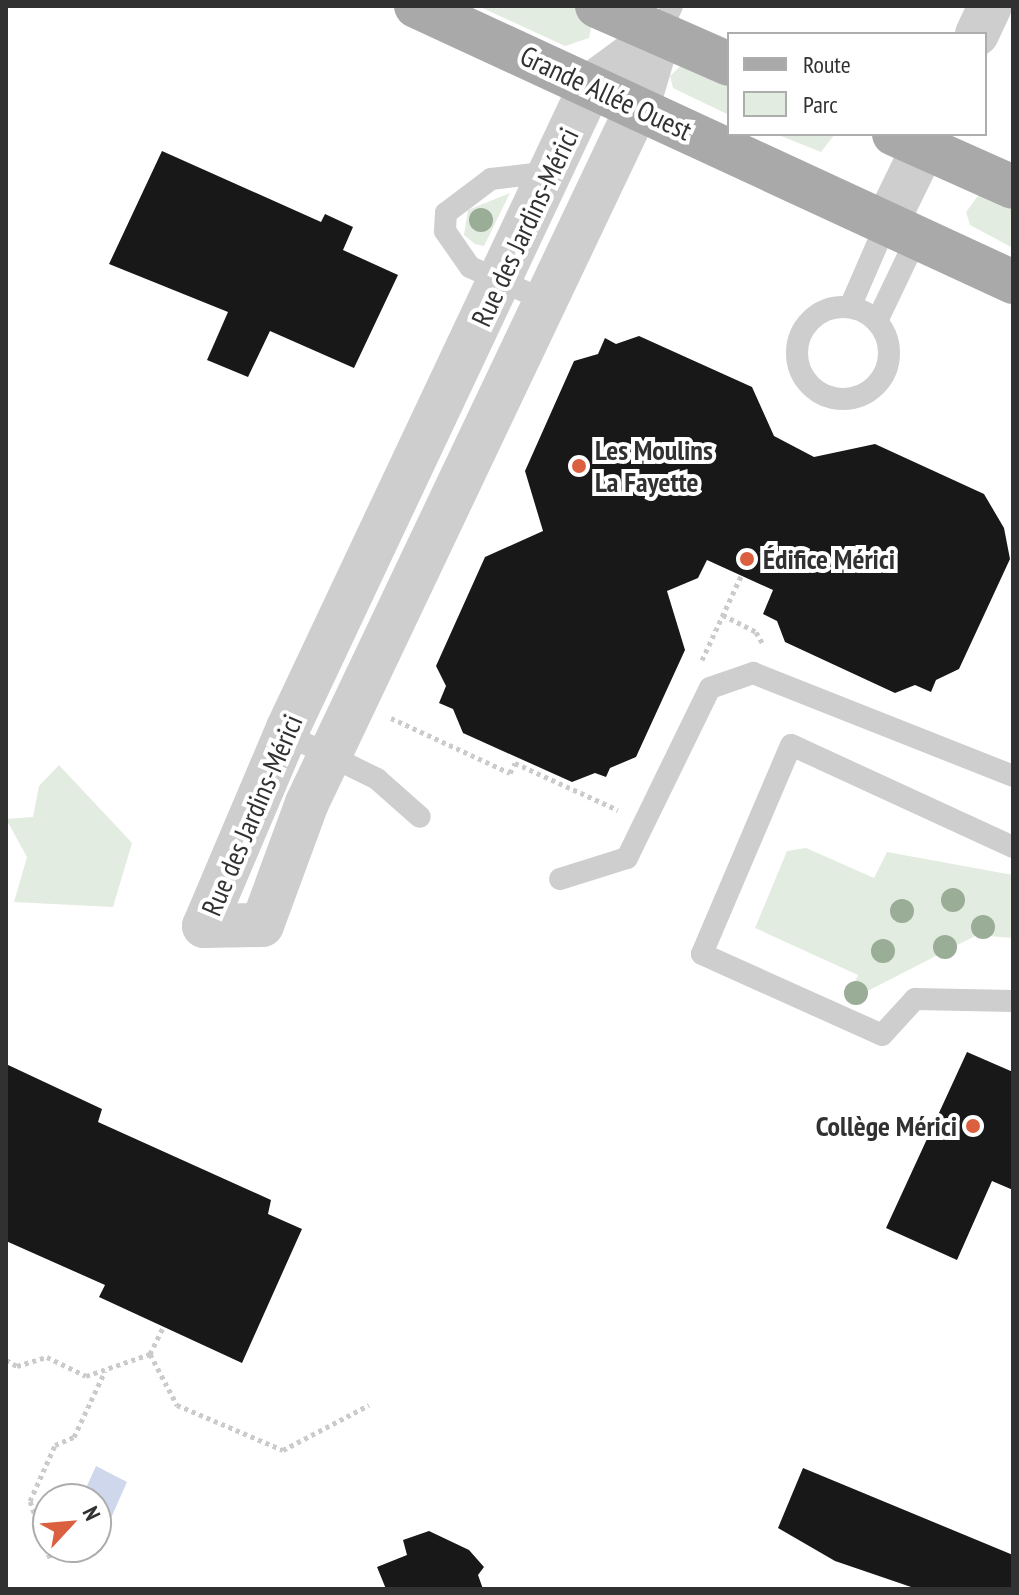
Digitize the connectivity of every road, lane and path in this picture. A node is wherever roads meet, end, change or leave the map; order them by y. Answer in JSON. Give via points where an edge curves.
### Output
{"nodes":[{"id":1,"x":416,"y":6,"type":"edge"},
{"id":2,"x":597,"y":6,"type":"edge"},
{"id":3,"x":990,"y":6,"type":"edge"},
{"id":4,"x":666,"y":20,"type":"edge"},
{"id":5,"x":978,"y":32,"type":"edge"},
{"id":6,"x":727,"y":63,"type":"edge"},
{"id":7,"x":591,"y":85,"type":"junction"},
{"id":8,"x":638,"y":106,"type":"junction"},
{"id":9,"x":916,"y":138,"type":"edge"},
{"id":10,"x":551,"y":172,"type":"junction"},
{"id":11,"x":1013,"y":187,"type":"edge"},
{"id":12,"x":902,"y":230,"type":"junction"},
{"id":13,"x":500,"y":281,"type":"junction"},
{"id":14,"x":1013,"y":282,"type":"edge"},
{"id":15,"x":546,"y":301,"type":"junction"},
{"id":16,"x":850,"y":307,"type":"junction"},
{"id":17,"x":877,"y":321,"type":"junction"},
{"id":18,"x":421,"y":454,"type":"junction"},
{"id":19,"x":464,"y":473,"type":"junction"},
{"id":20,"x":741,"y":576,"type":"dead end"},
{"id":21,"x":723,"y":615,"type":"junction"},
{"id":22,"x":770,"y":656,"type":"dead end"},
{"id":23,"x":700,"y":664,"type":"dead end"},
{"id":24,"x":391,"y":718,"type":"dead end"},
{"id":25,"x":286,"y":734,"type":"junction"},
{"id":26,"x":330,"y":755,"type":"junction"},
{"id":27,"x":1010,"y":768,"type":"edge"},
{"id":28,"x":510,"y":773,"type":"dead end"},
{"id":29,"x":420,"y":817,"type":"dead end"},
{"id":30,"x":1013,"y":847,"type":"edge"},
{"id":31,"x":560,"y":879,"type":"dead end"},
{"id":32,"x":1013,"y":1001,"type":"edge"},
{"id":33,"x":163,"y":1327,"type":"dead end"},
{"id":34,"x":150,"y":1354,"type":"junction"},
{"id":35,"x":6,"y":1360,"type":"edge"},
{"id":36,"x":105,"y":1369,"type":"junction"},
{"id":37,"x":369,"y":1405,"type":"dead end"},
{"id":38,"x":38,"y":1483,"type":"edge"}],
"edges":[{"from":1,"to":7,"type":"main road","name":"Grande Allée Ouest"},
{"from":2,"to":4,"type":"main road"},
{"from":3,"to":5,"type":"street"},
{"from":4,"to":6,"type":"main road"},
{"from":4,"to":7,"type":"street","name":"Rue des Jardins-Mérici"},
{"from":4,"to":8,"type":"street","name":"Rue des Jardins-Mérici"},
{"from":7,"to":8,"type":"main road","name":"Grande Allée Ouest"},
{"from":7,"to":10,"type":"street","name":"Rue des Jardins-Mérici"},
{"from":8,"to":12,"type":"main road","name":"Grande Allée Ouest"},
{"from":8,"to":15,"type":"street","name":"Rue des Jardins-Mérici"},
{"from":9,"to":11,"type":"main road"},
{"from":9,"to":12,"type":"street"},
{"from":10,"to":13,"type":"street","name":"Rue des Jardins-Mérici"},
{"from":10,"to":13,"type":"lane","via":[[491,179],[446,213],[452,247],[470,267]]},
{"from":12,"to":14,"type":"main road","name":"Grande Allée Ouest"},
{"from":12,"to":16,"type":"lane"},
{"from":12,"to":17,"type":"lane"},
{"from":13,"to":15,"type":"lane"},
{"from":13,"to":18,"type":"street","name":"Rue des Jardins-Mérici"},
{"from":15,"to":19,"type":"street","name":"Rue des Jardins-Mérici"},
{"from":16,"to":17,"type":"lane"},
{"from":16,"to":17,"type":"lane","via":[[821,313],[801,334],[799,364],[827,396],[857,397],[881,379],[889,349]]},
{"from":18,"to":19,"type":"lane"},
{"from":18,"to":25,"type":"street","name":"Rue des Jardins-Mérici"},
{"from":19,"to":26,"type":"street","name":"Rue des Jardins-Mérici"},
{"from":20,"to":21,"type":"path"},
{"from":21,"to":22,"type":"path","via":[[756,632]]},
{"from":21,"to":23,"type":"path"},
{"from":24,"to":28,"type":"path"},
{"from":25,"to":26,"type":"lane"},
{"from":25,"to":26,"type":"street","name":"Rue des Jardins-Mérici","via":[[204,926],[262,925]]},
{"from":26,"to":29,"type":"lane","via":[[377,779]]},
{"from":27,"to":31,"type":"lane","via":[[753,673],[710,688],[627,858]]},
{"from":30,"to":32,"type":"lane","via":[[791,745],[702,954],[882,1035],[915,999]]},
{"from":33,"to":34,"type":"path"},
{"from":34,"to":36,"type":"path"},
{"from":34,"to":37,"type":"path","via":[[177,1405],[283,1450]]},
{"from":35,"to":36,"type":"path","via":[[17,1366],[47,1357],[86,1376]]},
{"from":36,"to":38,"type":"path","via":[[74,1437],[55,1445]]}]}
